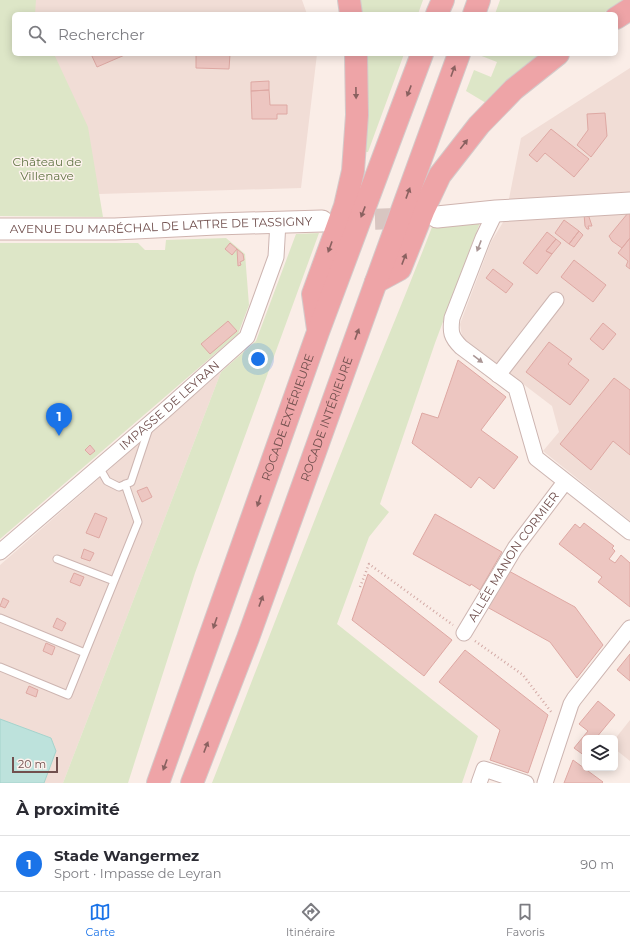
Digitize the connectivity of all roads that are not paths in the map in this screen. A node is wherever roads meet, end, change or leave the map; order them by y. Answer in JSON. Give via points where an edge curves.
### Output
{"nodes":[{"id":1,"x":349,"y":0,"type":"edge"},
{"id":2,"x":442,"y":0,"type":"edge"},
{"id":3,"x":479,"y":0,"type":"edge"},
{"id":4,"x":630,"y":9,"type":"edge"},
{"id":5,"x":351,"y":12,"type":"edge"},
{"id":6,"x":438,"y":12,"type":"edge"},
{"id":7,"x":475,"y":12,"type":"edge"},
{"id":8,"x":618,"y":17,"type":"edge"},
{"id":9,"x":356,"y":56,"type":"edge"},
{"id":10,"x":421,"y":56,"type":"edge"},
{"id":11,"x":458,"y":56,"type":"edge"},
{"id":12,"x":555,"y":56,"type":"edge"},
{"id":13,"x":630,"y":203,"type":"edge"},
{"id":14,"x":496,"y":211,"type":"junction"},
{"id":15,"x":437,"y":218,"type":"tunnel mouth"},
{"id":16,"x":322,"y":221,"type":"tunnel mouth"},
{"id":17,"x":278,"y":222,"type":"junction"},
{"id":18,"x":0,"y":229,"type":"edge"},
{"id":19,"x":376,"y":282,"type":"junction"},
{"id":20,"x":556,"y":300,"type":"dead end"},
{"id":21,"x":318,"y":332,"type":"junction"},
{"id":22,"x":498,"y":375,"type":"junction"},
{"id":23,"x":151,"y":422,"type":"junction"},
{"id":24,"x":99,"y":467,"type":"junction"},
{"id":25,"x":566,"y":482,"type":"junction"},
{"id":26,"x":125,"y":484,"type":"junction"},
{"id":27,"x":630,"y":532,"type":"edge"},
{"id":28,"x":0,"y":552,"type":"edge"},
{"id":29,"x":57,"y":559,"type":"dead end"},
{"id":30,"x":114,"y":581,"type":"junction"},
{"id":31,"x":0,"y":618,"type":"edge"},
{"id":32,"x":630,"y":628,"type":"edge"},
{"id":33,"x":464,"y":633,"type":"dead end"},
{"id":34,"x":85,"y":653,"type":"junction"},
{"id":35,"x":0,"y":667,"type":"edge"},
{"id":36,"x":158,"y":783,"type":"edge"},
{"id":37,"x":192,"y":783,"type":"edge"},
{"id":38,"x":479,"y":783,"type":"edge"},
{"id":39,"x":526,"y":783,"type":"edge"},
{"id":40,"x":545,"y":783,"type":"edge"}],
"edges":[{"from":1,"to":5,"type":"highway"},
{"from":2,"to":6,"type":"highway"},
{"from":3,"to":7,"type":"highway"},
{"from":4,"to":8,"type":"highway"},
{"from":9,"to":21,"type":"highway","one_way":true,"via":[[357,115],[353,171],[345,206],[313,294]]},
{"from":10,"to":21,"type":"highway","name":"ROCADE EXTÉRIEURE","one_way":true},
{"from":19,"to":11,"type":"highway","name":"ROCADE INTÉRIEURE","one_way":true},
{"from":19,"to":12,"type":"highway","one_way":true,"via":[[400,269],[440,175],[479,125],[514,89]]},
{"from":13,"to":14,"type":"street"},
{"from":14,"to":15,"type":"street"},
{"from":14,"to":22,"type":"street","one_way":true,"via":[[483,238],[450,328],[451,335],[461,347]]},
{"from":16,"to":17,"type":"street","name":"AVENUE DU MARÉCHAL DE LATTRE DE TASSIGNY"},
{"from":17,"to":18,"type":"street","name":"AVENUE DU MARÉCHAL DE LATTRE DE TASSIGNY","via":[[115,229]]},
{"from":17,"to":23,"type":"street","name":"IMPASSE DE LEYRAN","via":[[276,257],[247,337]]},
{"from":37,"to":19,"type":"highway","name":"ROCADE INTÉRIEURE","one_way":true,"via":[[248,638]]},
{"from":20,"to":22,"type":"street"},
{"from":21,"to":36,"type":"highway","name":"ROCADE EXTÉRIEURE","one_way":true},
{"from":22,"to":25,"type":"street","via":[[516,388],[536,458]]},
{"from":23,"to":24,"type":"street","name":"IMPASSE DE LEYRAN"},
{"from":23,"to":26,"type":"lane","via":[[131,482]]},
{"from":24,"to":26,"type":"lane","via":[[107,481],[119,487]]},
{"from":24,"to":28,"type":"street","name":"IMPASSE DE LEYRAN"},
{"from":25,"to":27,"type":"street"},
{"from":25,"to":33,"type":"street","name":"ALLÉE MANON CORMIER","via":[[515,548]]},
{"from":26,"to":30,"type":"lane","via":[[138,522]]},
{"from":29,"to":30,"type":"lane"},
{"from":30,"to":34,"type":"lane"},
{"from":31,"to":34,"type":"lane"},
{"from":32,"to":40,"type":"street","via":[[571,704]]},
{"from":34,"to":35,"type":"lane","via":[[68,695]]},
{"from":38,"to":39,"type":"street","via":[[484,769]]}]}
